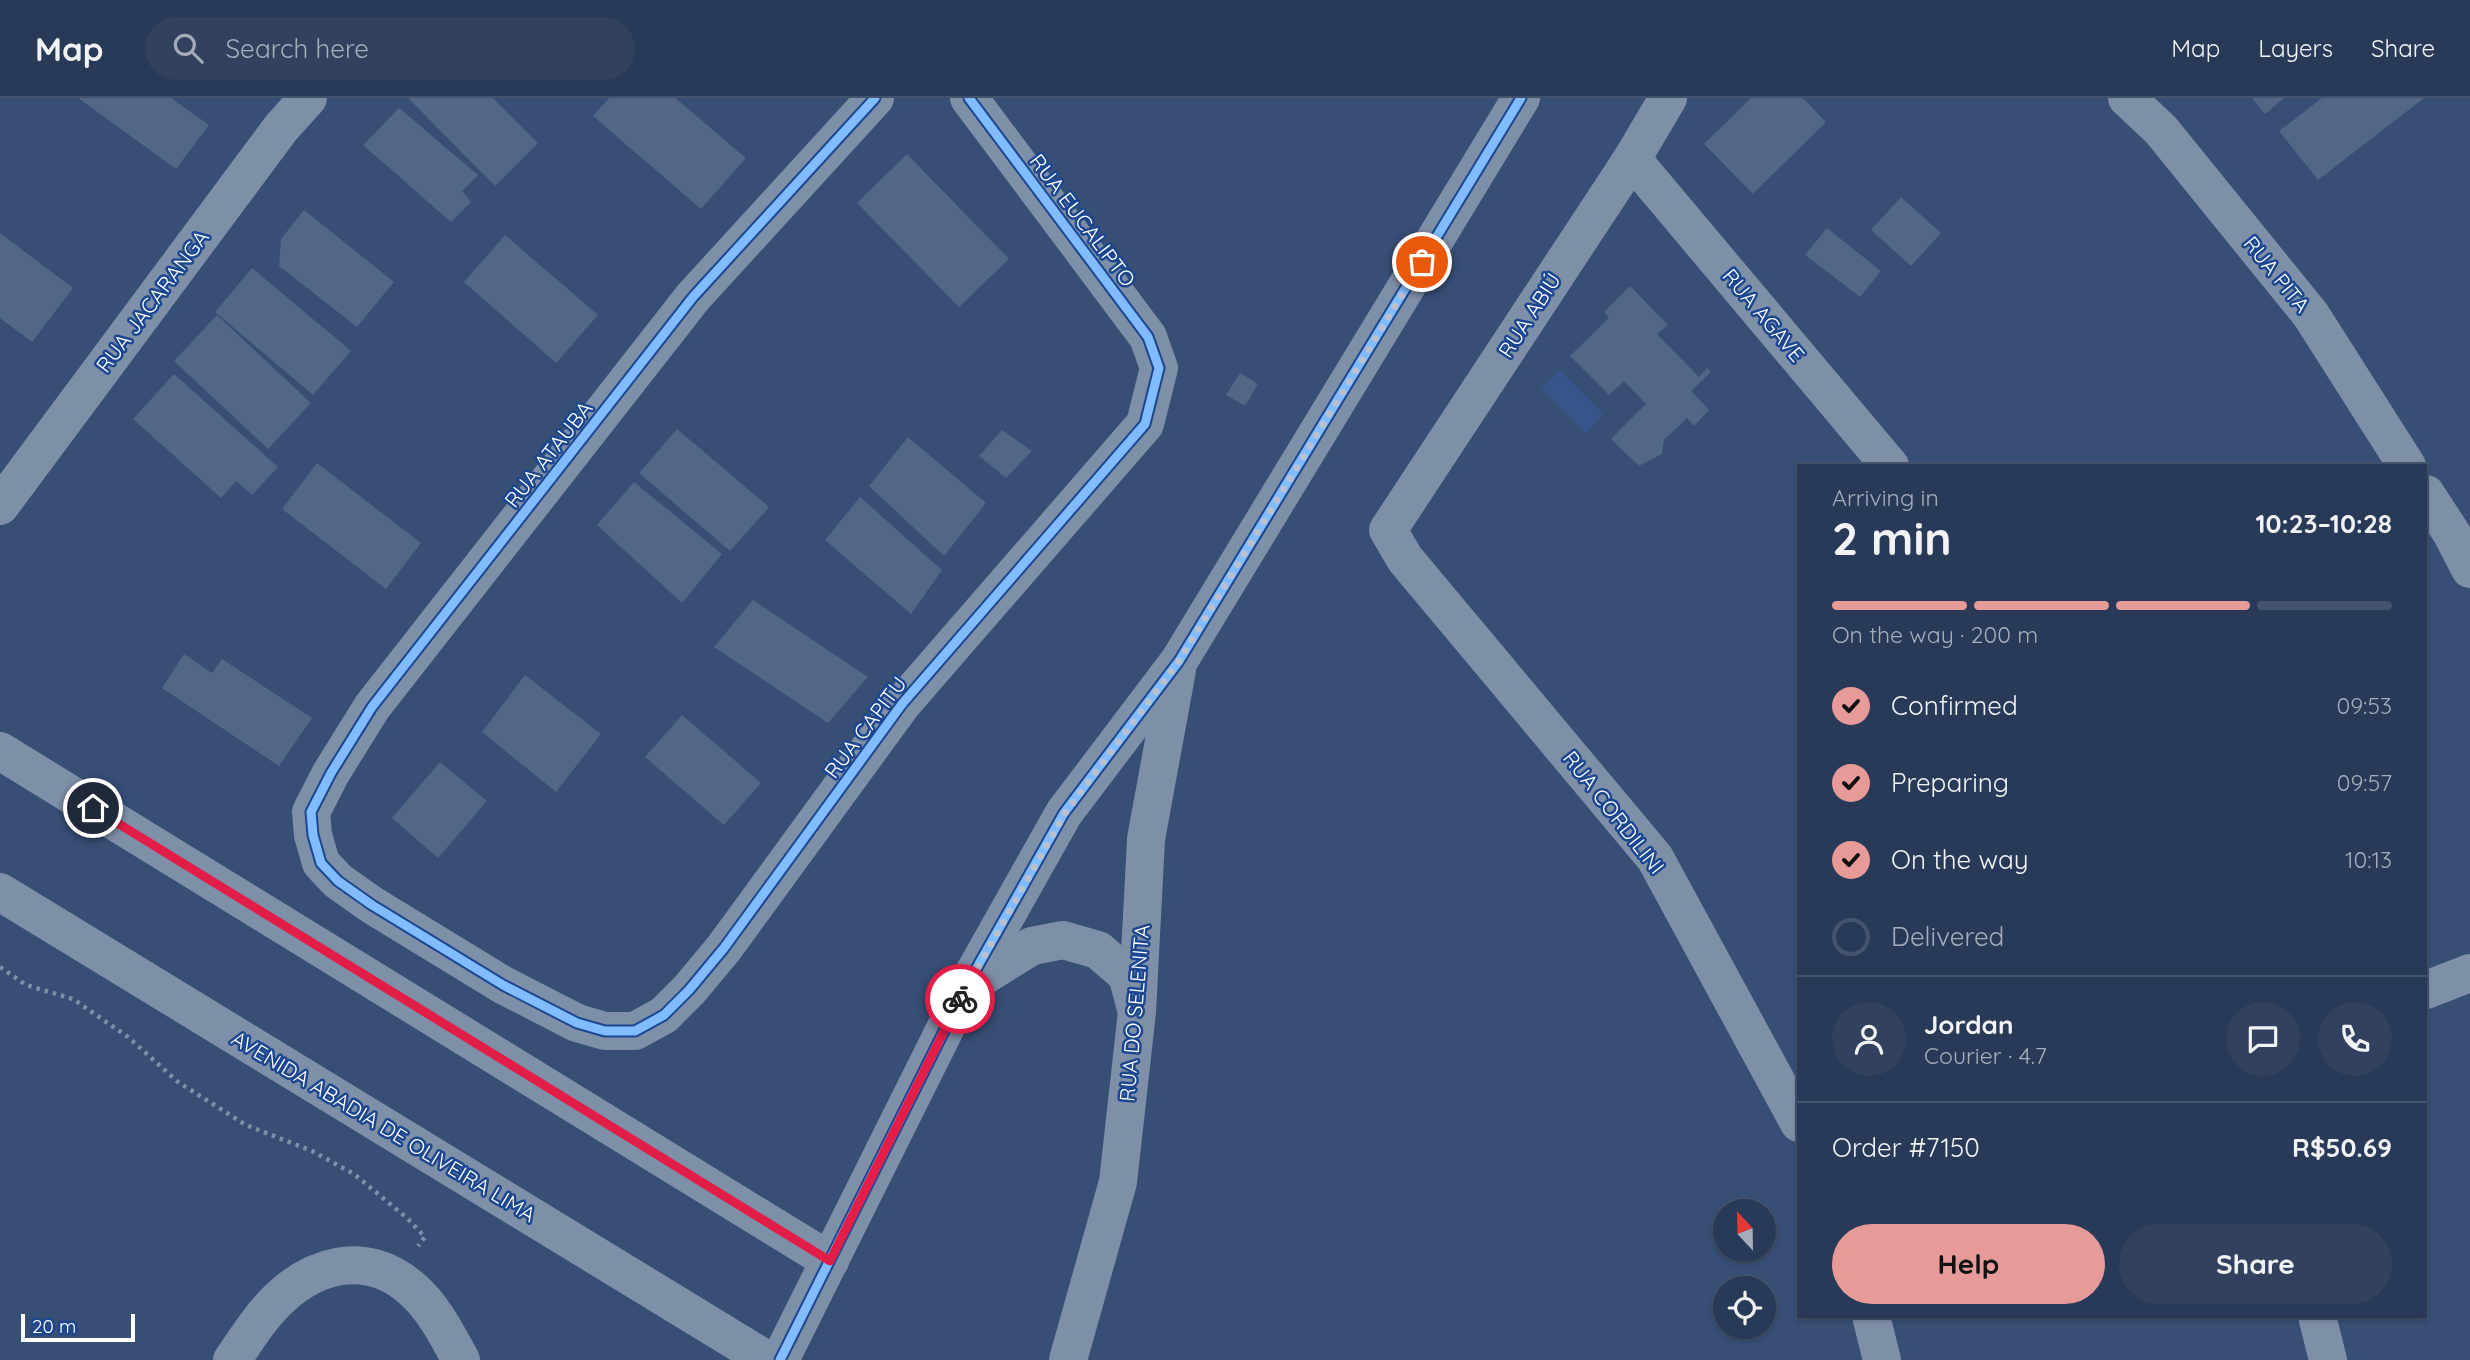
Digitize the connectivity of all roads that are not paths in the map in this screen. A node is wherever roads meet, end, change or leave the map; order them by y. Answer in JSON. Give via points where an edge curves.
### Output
{"nodes":[{"id":1,"x":308,"y":98,"type":"edge"},
{"id":2,"x":875,"y":98,"type":"edge"},
{"id":3,"x":969,"y":98,"type":"edge"},
{"id":4,"x":1521,"y":98,"type":"edge"},
{"id":5,"x":1668,"y":98,"type":"edge"},
{"id":6,"x":2127,"y":98,"type":"edge"},
{"id":7,"x":1635,"y":162,"type":"junction"},
{"id":8,"x":1159,"y":368,"type":"joint"},
{"id":9,"x":1888,"y":464,"type":"edge"},
{"id":10,"x":2406,"y":464,"type":"edge"},
{"id":11,"x":2427,"y":496,"type":"edge"},
{"id":12,"x":0,"y":506,"type":"edge"},
{"id":13,"x":1388,"y":530,"type":"joint"},
{"id":14,"x":2470,"y":569,"type":"edge"},
{"id":15,"x":1179,"y":661,"type":"junction"},
{"id":16,"x":0,"y":751,"type":"edge"},
{"id":17,"x":0,"y":892,"type":"edge"},
{"id":18,"x":2470,"y":973,"type":"edge"},
{"id":19,"x":966,"y":987,"type":"junction"},
{"id":20,"x":2427,"y":989,"type":"edge"},
{"id":21,"x":1137,"y":1012,"type":"junction"},
{"id":22,"x":635,"y":1031,"type":"joint"},
{"id":23,"x":1797,"y":1119,"type":"edge"},
{"id":24,"x":830,"y":1261,"type":"junction"},
{"id":25,"x":1872,"y":1318,"type":"edge"},
{"id":26,"x":2318,"y":1318,"type":"edge"},
{"id":27,"x":232,"y":1360,"type":"edge"},
{"id":28,"x":461,"y":1360,"type":"edge"},
{"id":29,"x":767,"y":1360,"type":"edge"},
{"id":30,"x":780,"y":1360,"type":"edge"},
{"id":31,"x":1068,"y":1360,"type":"edge"},
{"id":32,"x":1882,"y":1360,"type":"edge"},
{"id":33,"x":2328,"y":1360,"type":"edge"}],
"edges":[{"from":1,"to":12,"type":"street","name":"RUA JACARANGA"},
{"from":2,"to":22,"type":"street","name":"RUA ATAUBA","via":[[694,297],[372,707],[311,812],[321,863],[372,905],[503,985],[577,1023],[605,1031]]},
{"from":3,"to":8,"type":"street","name":"RUA EUCALIPTO","via":[[1148,337]]},
{"from":4,"to":15,"type":"street","name":"RUA DO SELENITA"},
{"from":5,"to":7,"type":"street","name":"RUA ABIÚ"},
{"from":6,"to":10,"type":"street","name":"RUA PITA","via":[[2161,130],[2311,315]]},
{"from":7,"to":9,"type":"street","name":"RUA AGAVE"},
{"from":7,"to":13,"type":"street","name":"RUA ABIÚ"},
{"from":8,"to":22,"type":"street","name":"RUA CAPITU","via":[[1145,424],[902,704],[706,969],[664,1015]]},
{"from":11,"to":14,"type":"street"},
{"from":13,"to":23,"type":"street","name":"RUA CORDILINI","via":[[1405,559],[1656,858]]},
{"from":15,"to":19,"type":"street","name":"RUA DO SELENITA","via":[[1065,813]]},
{"from":15,"to":21,"type":"street","name":"RUA DO SELENITA","via":[[1146,839]]},
{"from":16,"to":24,"type":"street"},
{"from":17,"to":29,"type":"street","name":"AVENIDA ABADIA DE OLIVEIRA LIMA"},
{"from":18,"to":20,"type":"street"},
{"from":19,"to":21,"type":"street","via":[[1032,946],[1063,940],[1098,950],[1126,975]]},
{"from":19,"to":24,"type":"street","name":"RUA DO SELENITA"},
{"from":21,"to":31,"type":"street","name":"RUA DO SELENITA","via":[[1118,1182]]},
{"from":24,"to":30,"type":"street","name":"RUA DO SELENITA"},
{"from":25,"to":32,"type":"street"},
{"from":26,"to":33,"type":"street"},
{"from":27,"to":28,"type":"street","via":[[271,1307],[310,1275],[345,1263],[380,1269],[412,1289],[441,1324]]}]}
